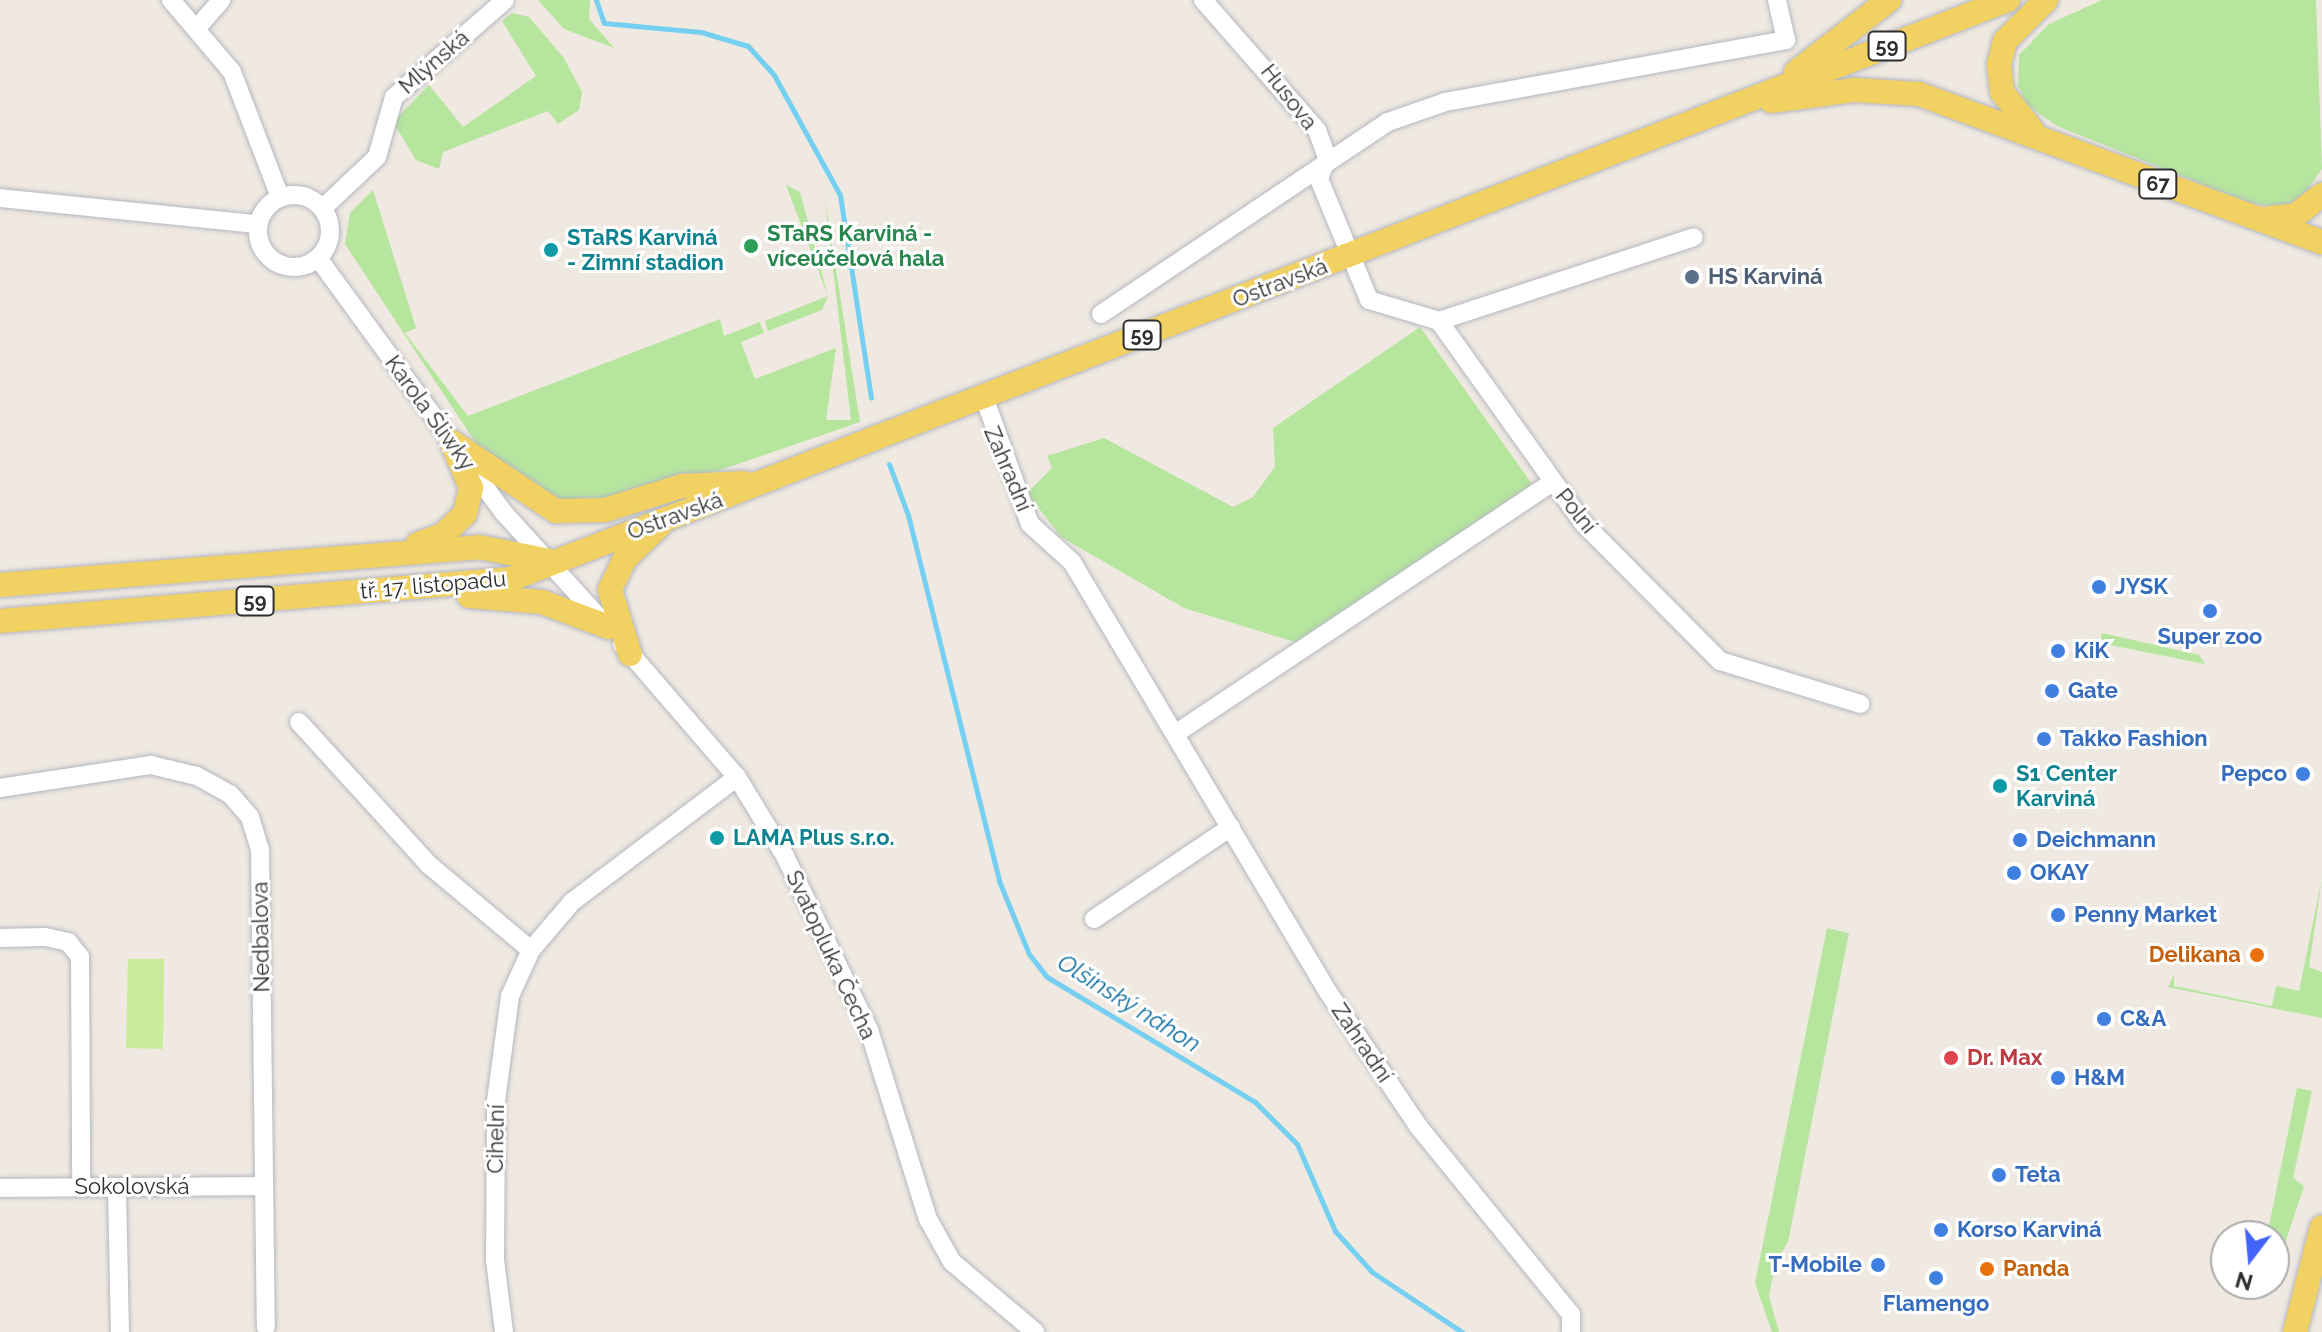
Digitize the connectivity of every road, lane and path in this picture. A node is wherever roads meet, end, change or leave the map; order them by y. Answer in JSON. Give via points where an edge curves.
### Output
{"nodes":[{"id":1,"x":171,"y":0,"type":"edge"},
{"id":2,"x":221,"y":0,"type":"edge"},
{"id":3,"x":505,"y":0,"type":"edge"},
{"id":4,"x":1203,"y":0,"type":"edge"},
{"id":5,"x":1777,"y":0,"type":"edge"},
{"id":6,"x":1889,"y":0,"type":"edge"},
{"id":7,"x":2008,"y":0,"type":"edge"},
{"id":8,"x":2046,"y":0,"type":"edge"},
{"id":9,"x":197,"y":28,"type":"junction"},
{"id":10,"x":1767,"y":93,"type":"junction"},
{"id":11,"x":1733,"y":106,"type":"junction"},
{"id":12,"x":2040,"y":137,"type":"junction"},
{"id":13,"x":1327,"y":158,"type":"junction"},
{"id":14,"x":2322,"y":195,"type":"edge"},
{"id":15,"x":280,"y":197,"type":"junction"},
{"id":16,"x":0,"y":198,"type":"edge"},
{"id":17,"x":323,"y":208,"type":"junction"},
{"id":18,"x":2246,"y":218,"type":"junction"},
{"id":19,"x":258,"y":224,"type":"junction"},
{"id":20,"x":2277,"y":228,"type":"junction"},
{"id":21,"x":1694,"y":237,"type":"dead end"},
{"id":22,"x":2322,"y":242,"type":"edge"},
{"id":23,"x":2322,"y":256,"type":"edge"},
{"id":24,"x":1347,"y":257,"type":"junction"},
{"id":25,"x":318,"y":258,"type":"junction"},
{"id":26,"x":1101,"y":314,"type":"dead end"},
{"id":27,"x":1439,"y":321,"type":"junction"},
{"id":28,"x":984,"y":397,"type":"junction"},
{"id":29,"x":452,"y":442,"type":"junction"},
{"id":30,"x":766,"y":482,"type":"junction"},
{"id":31,"x":1553,"y":482,"type":"junction"},
{"id":32,"x":666,"y":519,"type":"junction"},
{"id":33,"x":391,"y":554,"type":"junction"},
{"id":34,"x":550,"y":561,"type":"junction"},
{"id":35,"x":0,"y":585,"type":"edge"},
{"id":36,"x":399,"y":589,"type":"junction"},
{"id":37,"x":0,"y":621,"type":"edge"},
{"id":38,"x":608,"y":627,"type":"junction"},
{"id":39,"x":630,"y":654,"type":"junction"},
{"id":40,"x":1861,"y":704,"type":"dead end"},
{"id":41,"x":299,"y":722,"type":"dead end"},
{"id":42,"x":1175,"y":734,"type":"junction"},
{"id":43,"x":737,"y":777,"type":"junction"},
{"id":44,"x":0,"y":788,"type":"edge"},
{"id":45,"x":1231,"y":827,"type":"junction"},
{"id":46,"x":1094,"y":919,"type":"dead end"},
{"id":47,"x":0,"y":938,"type":"edge"},
{"id":48,"x":531,"y":950,"type":"junction"},
{"id":49,"x":81,"y":1186,"type":"junction"},
{"id":50,"x":264,"y":1186,"type":"junction"},
{"id":51,"x":0,"y":1188,"type":"edge"},
{"id":52,"x":117,"y":1190,"type":"junction"},
{"id":53,"x":2322,"y":1227,"type":"edge"},
{"id":54,"x":266,"y":1327,"type":"dead end"},
{"id":55,"x":120,"y":1332,"type":"edge"},
{"id":56,"x":504,"y":1332,"type":"edge"},
{"id":57,"x":1035,"y":1332,"type":"edge"},
{"id":58,"x":1571,"y":1332,"type":"edge"},
{"id":59,"x":2295,"y":1332,"type":"edge"}],
"edges":[{"from":1,"to":9,"type":"street"},
{"from":2,"to":9,"type":"street"},
{"from":3,"to":17,"type":"street","name":"Mlýnská","via":[[394,97],[377,157]]},
{"from":4,"to":13,"type":"street","name":"Husova","via":[[1288,91]]},
{"from":5,"to":13,"type":"street","via":[[1786,40],[1445,102],[1388,122]]},
{"from":6,"to":10,"type":"main road"},
{"from":7,"to":10,"type":"main road","name":"Ostravská","number":"59"},
{"from":8,"to":12,"type":"main road","via":[[2005,41],[1999,64],[2008,103]]},
{"from":9,"to":15,"type":"street","via":[[232,72]]},
{"from":10,"to":11,"type":"main road","name":"Ostravská","number":"59"},
{"from":11,"to":12,"type":"main road","via":[[1855,90],[1907,91]]},
{"from":11,"to":24,"type":"main road","name":"Ostravská","number":"59"},
{"from":12,"to":18,"type":"main road","number":"67"},
{"from":13,"to":24,"type":"street","via":[[1319,179]]},
{"from":13,"to":26,"type":"street"},
{"from":14,"to":18,"type":"main road","via":[[2286,218]]},
{"from":15,"to":17,"type":"street","via":[[307,197]]},
{"from":15,"to":19,"type":"street"},
{"from":16,"to":19,"type":"street"},
{"from":17,"to":25,"type":"street","via":[[331,234]]},
{"from":18,"to":20,"type":"main road","number":"67"},
{"from":19,"to":25,"type":"street","via":[[261,246],[276,262],[298,267]]},
{"from":20,"to":22,"type":"main road","number":"67"},
{"from":20,"to":23,"type":"main road","number":"67"},
{"from":21,"to":27,"type":"street"},
{"from":24,"to":27,"type":"street","via":[[1369,300]]},
{"from":24,"to":28,"type":"main road","name":"Ostravská","number":"59"},
{"from":25,"to":29,"type":"street","name":"Karola Śliwky"},
{"from":27,"to":31,"type":"street","name":"Polní"},
{"from":28,"to":30,"type":"main road","name":"Ostravská","number":"59"},
{"from":28,"to":42,"type":"street","name":"Zahradní","via":[[1030,524],[1072,562]]},
{"from":29,"to":30,"type":"main road","via":[[539,505],[566,513],[605,510],[682,486]]},
{"from":29,"to":33,"type":"main road","via":[[471,488],[465,514],[443,535]]},
{"from":29,"to":34,"type":"street","name":"Karola Śliwky"},
{"from":30,"to":32,"type":"main road","name":"Ostravská","number":"59"},
{"from":31,"to":40,"type":"street","name":"Polní","via":[[1584,524],[1720,661]]},
{"from":31,"to":42,"type":"street"},
{"from":32,"to":34,"type":"main road","name":"Ostravská","number":"59"},
{"from":32,"to":39,"type":"main road","via":[[613,580],[612,613]]},
{"from":33,"to":34,"type":"main road","name":"tř. 17. listopadu","via":[[495,548]]},
{"from":33,"to":35,"type":"main road","name":"tř. 17. listopadu"},
{"from":34,"to":36,"type":"main road","name":"tř. 17. listopadu","number":"59","via":[[511,579]]},
{"from":34,"to":38,"type":"street","name":"Svatopluka Čecha"},
{"from":36,"to":37,"type":"main road","name":"tř. 17. listopadu","number":"59"},
{"from":36,"to":38,"type":"main road","via":[[526,599]]},
{"from":38,"to":39,"type":"street","name":"Svatopluka Čecha"},
{"from":39,"to":43,"type":"street","name":"Svatopluka Čecha"},
{"from":41,"to":48,"type":"street","via":[[428,864]]},
{"from":42,"to":45,"type":"street","name":"Zahradní"},
{"from":43,"to":48,"type":"street","name":"Cihelní","via":[[572,902]]},
{"from":43,"to":57,"type":"street","name":"Svatopluka Čecha","via":[[785,856],[869,1030],[928,1219],[952,1262]]},
{"from":44,"to":50,"type":"street","name":"Nedbalova","via":[[151,765],[197,776],[230,794],[250,817],[260,850]]},
{"from":45,"to":46,"type":"street"},
{"from":45,"to":58,"type":"street","name":"Zahradní","via":[[1328,992],[1418,1126],[1571,1314]]},
{"from":47,"to":49,"type":"street","via":[[68,942],[80,957]]},
{"from":48,"to":56,"type":"street","name":"Cihelní","via":[[510,996],[499,1048],[495,1260]]},
{"from":49,"to":51,"type":"street","name":"Sokolovská"},
{"from":49,"to":52,"type":"street","name":"Sokolovská"},
{"from":50,"to":52,"type":"street","name":"Sokolovská"},
{"from":50,"to":54,"type":"street","name":"Nedbalova"},
{"from":52,"to":55,"type":"street"},
{"from":53,"to":59,"type":"main road"}]}
